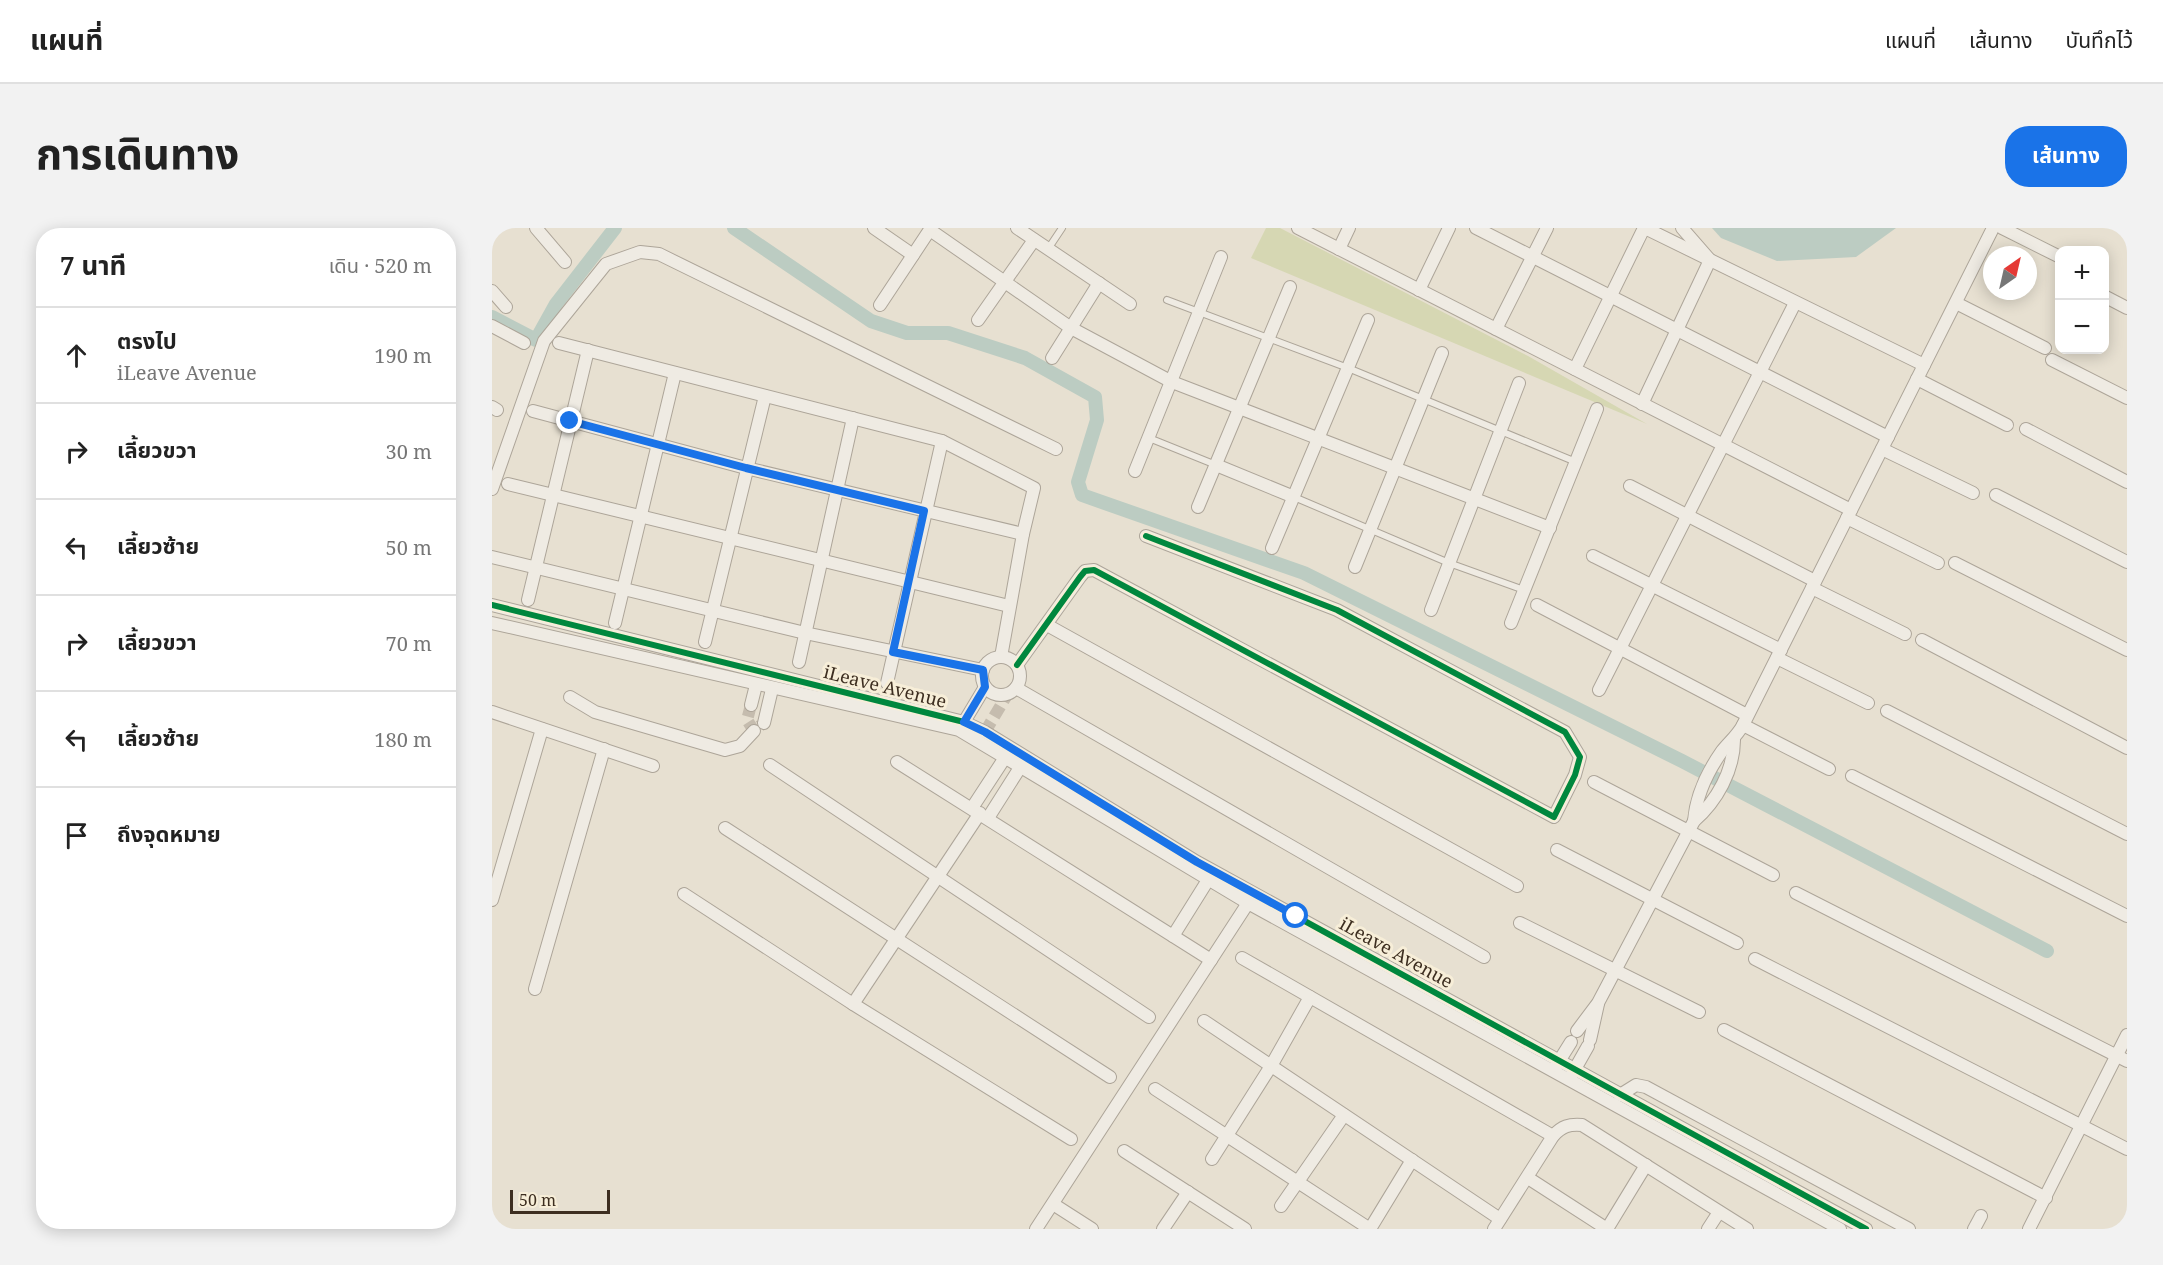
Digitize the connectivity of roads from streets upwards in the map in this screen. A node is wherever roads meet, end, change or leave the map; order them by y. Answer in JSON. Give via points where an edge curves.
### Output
{"nodes":[{"id":1,"x":536,"y":228,"type":"edge"},
{"id":2,"x":874,"y":228,"type":"edge"},
{"id":3,"x":1017,"y":228,"type":"edge"},
{"id":4,"x":1298,"y":228,"type":"edge"},
{"id":5,"x":1349,"y":228,"type":"edge"},
{"id":6,"x":1449,"y":228,"type":"edge"},
{"id":7,"x":1476,"y":228,"type":"edge"},
{"id":8,"x":1547,"y":228,"type":"edge"},
{"id":9,"x":1645,"y":228,"type":"edge"},
{"id":10,"x":1682,"y":228,"type":"edge"},
{"id":11,"x":1993,"y":228,"type":"edge"},
{"id":12,"x":2002,"y":228,"type":"edge"},
{"id":13,"x":931,"y":229,"type":"edge"},
{"id":14,"x":1034,"y":240,"type":"junction"},
{"id":15,"x":1339,"y":249,"type":"junction"},
{"id":16,"x":2055,"y":254,"type":"edge"},
{"id":17,"x":913,"y":255,"type":"junction"},
{"id":18,"x":1221,"y":257,"type":"dead end"},
{"id":19,"x":1533,"y":257,"type":"junction"},
{"id":20,"x":1710,"y":260,"type":"junction"},
{"id":21,"x":565,"y":262,"type":"dead end"},
{"id":22,"x":1005,"y":282,"type":"junction"},
{"id":23,"x":1099,"y":283,"type":"junction"},
{"id":24,"x":1290,"y":287,"type":"dead end"},
{"id":25,"x":1419,"y":290,"type":"junction"},
{"id":26,"x":492,"y":291,"type":"edge"},
{"id":27,"x":1611,"y":296,"type":"junction"},
{"id":28,"x":2109,"y":299,"type":"edge"},
{"id":29,"x":1795,"y":303,"type":"junction"},
{"id":30,"x":1956,"y":303,"type":"junction"},
{"id":31,"x":1130,"y":304,"type":"dead end"},
{"id":32,"x":880,"y":305,"type":"dead end"},
{"id":33,"x":506,"y":307,"type":"dead end"},
{"id":34,"x":2127,"y":308,"type":"edge"},
{"id":35,"x":978,"y":320,"type":"dead end"},
{"id":36,"x":1368,"y":320,"type":"dead end"},
{"id":37,"x":492,"y":326,"type":"edge"},
{"id":38,"x":1071,"y":328,"type":"junction"},
{"id":39,"x":1496,"y":329,"type":"junction"},
{"id":40,"x":1677,"y":330,"type":"junction"},
{"id":41,"x":524,"y":343,"type":"dead end"},
{"id":42,"x":559,"y":343,"type":"dead end"},
{"id":43,"x":2045,"y":348,"type":"dead end"},
{"id":44,"x":588,"y":350,"type":"junction"},
{"id":45,"x":1442,"y":353,"type":"dead end"},
{"id":46,"x":1052,"y":358,"type":"dead end"},
{"id":47,"x":2052,"y":360,"type":"dead end"},
{"id":48,"x":1924,"y":365,"type":"junction"},
{"id":49,"x":1575,"y":369,"type":"junction"},
{"id":50,"x":1760,"y":372,"type":"junction"},
{"id":51,"x":675,"y":373,"type":"junction"},
{"id":52,"x":1917,"y":380,"type":"junction"},
{"id":53,"x":1172,"y":382,"type":"junction"},
{"id":54,"x":1519,"y":383,"type":"dead end"},
{"id":55,"x":765,"y":396,"type":"junction"},
{"id":56,"x":2127,"y":398,"type":"edge"},
{"id":57,"x":1642,"y":404,"type":"junction"},
{"id":58,"x":1240,"y":409,"type":"junction"},
{"id":59,"x":1597,"y":409,"type":"dead end"},
{"id":60,"x":533,"y":411,"type":"dead end"},
{"id":61,"x":853,"y":418,"type":"junction"},
{"id":62,"x":570,"y":421,"type":"junction"},
{"id":63,"x":2007,"y":425,"type":"dead end"},
{"id":64,"x":2026,"y":429,"type":"dead end"},
{"id":65,"x":1318,"y":438,"type":"junction"},
{"id":66,"x":942,"y":441,"type":"junction"},
{"id":67,"x":1885,"y":443,"type":"junction"},
{"id":68,"x":658,"y":445,"type":"junction"},
{"id":69,"x":1723,"y":445,"type":"junction"},
{"id":70,"x":1056,"y":449,"type":"dead end"},
{"id":71,"x":1216,"y":465,"type":"junction"},
{"id":72,"x":746,"y":468,"type":"junction"},
{"id":73,"x":1397,"y":468,"type":"junction"},
{"id":74,"x":1135,"y":471,"type":"dead end"},
{"id":75,"x":2127,"y":482,"type":"edge"},
{"id":76,"x":508,"y":484,"type":"dead end"},
{"id":77,"x":1630,"y":486,"type":"dead end"},
{"id":78,"x":492,"y":489,"type":"edge"},
{"id":79,"x":837,"y":491,"type":"junction"},
{"id":80,"x":1973,"y":494,"type":"dead end"},
{"id":81,"x":552,"y":495,"type":"junction"},
{"id":82,"x":1996,"y":495,"type":"dead end"},
{"id":83,"x":1293,"y":497,"type":"junction"},
{"id":84,"x":1473,"y":500,"type":"junction"},
{"id":85,"x":1198,"y":507,"type":"dead end"},
{"id":86,"x":924,"y":511,"type":"junction"},
{"id":87,"x":1849,"y":514,"type":"junction"},
{"id":88,"x":1687,"y":515,"type":"junction"},
{"id":89,"x":640,"y":518,"type":"junction"},
{"id":90,"x":1550,"y":528,"type":"junction"},
{"id":91,"x":1023,"y":534,"type":"junction"},
{"id":92,"x":1146,"y":536,"type":"dead end"},
{"id":93,"x":729,"y":538,"type":"junction"},
{"id":94,"x":1272,"y":548,"type":"dead end"},
{"id":95,"x":1593,"y":556,"type":"dead end"},
{"id":96,"x":492,"y":557,"type":"edge"},
{"id":97,"x":822,"y":561,"type":"junction"},
{"id":98,"x":1955,"y":562,"type":"dead end"},
{"id":99,"x":2127,"y":562,"type":"edge"},
{"id":100,"x":1938,"y":564,"type":"dead end"},
{"id":101,"x":1355,"y":567,"type":"dead end"},
{"id":102,"x":536,"y":568,"type":"junction"},
{"id":103,"x":910,"y":583,"type":"junction"},
{"id":104,"x":1652,"y":585,"type":"junction"},
{"id":105,"x":1814,"y":585,"type":"junction"},
{"id":106,"x":623,"y":591,"type":"junction"},
{"id":107,"x":528,"y":600,"type":"dead end"},
{"id":108,"x":492,"y":605,"type":"edge"},
{"id":109,"x":1537,"y":605,"type":"dead end"},
{"id":110,"x":1009,"y":606,"type":"junction"},
{"id":111,"x":1431,"y":610,"type":"dead end"},
{"id":112,"x":712,"y":611,"type":"junction"},
{"id":113,"x":492,"y":623,"type":"edge"},
{"id":114,"x":615,"y":623,"type":"dead end"},
{"id":115,"x":1511,"y":623,"type":"dead end"},
{"id":116,"x":1047,"y":625,"type":"junction"},
{"id":117,"x":805,"y":633,"type":"junction"},
{"id":118,"x":1905,"y":633,"type":"dead end"},
{"id":119,"x":1922,"y":640,"type":"dead end"},
{"id":120,"x":705,"y":642,"type":"dead end"},
{"id":121,"x":1620,"y":648,"type":"junction"},
{"id":122,"x":2127,"y":650,"type":"edge"},
{"id":123,"x":893,"y":652,"type":"junction"},
{"id":124,"x":1779,"y":654,"type":"junction"},
{"id":125,"x":1002,"y":657,"type":"junction"},
{"id":126,"x":799,"y":662,"type":"dead end"},
{"id":127,"x":1017,"y":666,"type":"junction"},
{"id":128,"x":983,"y":670,"type":"junction"},
{"id":129,"x":887,"y":683,"type":"dead end"},
{"id":130,"x":756,"y":685,"type":"junction"},
{"id":131,"x":985,"y":687,"type":"junction"},
{"id":132,"x":1016,"y":688,"type":"junction"},
{"id":133,"x":772,"y":689,"type":"junction"},
{"id":134,"x":1599,"y":690,"type":"dead end"},
{"id":135,"x":570,"y":697,"type":"dead end"},
{"id":136,"x":1868,"y":703,"type":"dead end"},
{"id":137,"x":751,"y":705,"type":"tunnel mouth"},
{"id":138,"x":1887,"y":711,"type":"dead end"},
{"id":139,"x":492,"y":712,"type":"edge"},
{"id":140,"x":1745,"y":720,"type":"junction"},
{"id":141,"x":964,"y":722,"type":"junction"},
{"id":142,"x":764,"y":723,"type":"dead end"},
{"id":143,"x":542,"y":729,"type":"junction"},
{"id":144,"x":753,"y":731,"type":"dead end"},
{"id":145,"x":1734,"y":740,"type":"junction"},
{"id":146,"x":2127,"y":747,"type":"edge"},
{"id":147,"x":604,"y":749,"type":"junction"},
{"id":148,"x":1006,"y":756,"type":"junction"},
{"id":149,"x":897,"y":762,"type":"dead end"},
{"id":150,"x":770,"y":765,"type":"dead end"},
{"id":151,"x":653,"y":766,"type":"dead end"},
{"id":152,"x":1022,"y":766,"type":"junction"},
{"id":153,"x":1829,"y":769,"type":"dead end"},
{"id":154,"x":1852,"y":776,"type":"dead end"},
{"id":155,"x":1594,"y":782,"type":"dead end"},
{"id":156,"x":980,"y":813,"type":"junction"},
{"id":157,"x":1691,"y":826,"type":"junction"},
{"id":158,"x":725,"y":828,"type":"dead end"},
{"id":159,"x":2127,"y":834,"type":"edge"},
{"id":160,"x":1557,"y":850,"type":"dead end"},
{"id":161,"x":1773,"y":875,"type":"dead end"},
{"id":162,"x":938,"y":876,"type":"junction"},
{"id":163,"x":1208,"y":880,"type":"junction"},
{"id":164,"x":1517,"y":886,"type":"dead end"},
{"id":165,"x":1796,"y":893,"type":"dead end"},
{"id":166,"x":684,"y":894,"type":"dead end"},
{"id":167,"x":1651,"y":898,"type":"junction"},
{"id":168,"x":492,"y":900,"type":"edge"},
{"id":169,"x":1248,"y":903,"type":"junction"},
{"id":170,"x":2127,"y":916,"type":"edge"},
{"id":171,"x":1520,"y":922,"type":"dead end"},
{"id":172,"x":1173,"y":936,"type":"junction"},
{"id":173,"x":896,"y":939,"type":"junction"},
{"id":174,"x":1737,"y":943,"type":"dead end"},
{"id":175,"x":1484,"y":957,"type":"dead end"},
{"id":176,"x":1242,"y":958,"type":"dead end"},
{"id":177,"x":1755,"y":958,"type":"dead end"},
{"id":178,"x":1211,"y":960,"type":"junction"},
{"id":179,"x":1613,"y":971,"type":"junction"},
{"id":180,"x":535,"y":989,"type":"dead end"},
{"id":181,"x":1310,"y":997,"type":"junction"},
{"id":182,"x":1598,"y":1003,"type":"junction"},
{"id":183,"x":853,"y":1004,"type":"junction"},
{"id":184,"x":1699,"y":1012,"type":"dead end"},
{"id":185,"x":1149,"y":1017,"type":"dead end"},
{"id":186,"x":1204,"y":1021,"type":"dead end"},
{"id":187,"x":1724,"y":1030,"type":"dead end"},
{"id":188,"x":2127,"y":1035,"type":"edge"},
{"id":189,"x":2122,"y":1058,"type":"edge"},
{"id":190,"x":1271,"y":1066,"type":"junction"},
{"id":191,"x":1556,"y":1066,"type":"junction"},
{"id":192,"x":1572,"y":1075,"type":"junction"},
{"id":193,"x":1110,"y":1077,"type":"dead end"},
{"id":194,"x":1155,"y":1089,"type":"dead end"},
{"id":195,"x":1620,"y":1095,"type":"junction"},
{"id":196,"x":1344,"y":1115,"type":"junction"},
{"id":197,"x":2081,"y":1127,"type":"junction"},
{"id":198,"x":1227,"y":1136,"type":"junction"},
{"id":199,"x":1553,"y":1136,"type":"junction"},
{"id":200,"x":1071,"y":1139,"type":"dead end"},
{"id":201,"x":2127,"y":1149,"type":"edge"},
{"id":202,"x":1124,"y":1150,"type":"dead end"},
{"id":203,"x":1212,"y":1159,"type":"dead end"},
{"id":204,"x":1412,"y":1160,"type":"junction"},
{"id":205,"x":1646,"y":1165,"type":"junction"},
{"id":206,"x":1528,"y":1178,"type":"junction"},
{"id":207,"x":1298,"y":1182,"type":"junction"},
{"id":208,"x":1188,"y":1192,"type":"junction"},
{"id":209,"x":2046,"y":1198,"type":"junction"},
{"id":210,"x":1053,"y":1204,"type":"junction"},
{"id":211,"x":1281,"y":1206,"type":"dead end"},
{"id":212,"x":1719,"y":1212,"type":"junction"},
{"id":213,"x":1981,"y":1216,"type":"dead end"},
{"id":214,"x":1497,"y":1224,"type":"edge"},
{"id":215,"x":1036,"y":1229,"type":"edge"},
{"id":216,"x":1092,"y":1229,"type":"edge"},
{"id":217,"x":1163,"y":1229,"type":"edge"},
{"id":218,"x":1245,"y":1229,"type":"edge"},
{"id":219,"x":1370,"y":1229,"type":"edge"},
{"id":220,"x":1607,"y":1229,"type":"edge"},
{"id":221,"x":1708,"y":1229,"type":"edge"},
{"id":222,"x":1747,"y":1229,"type":"edge"},
{"id":223,"x":1840,"y":1229,"type":"edge"},
{"id":224,"x":1866,"y":1229,"type":"edge"},
{"id":225,"x":1909,"y":1229,"type":"edge"},
{"id":226,"x":1974,"y":1229,"type":"edge"},
{"id":227,"x":2029,"y":1229,"type":"edge"}],
"edges":[{"from":1,"to":21,"type":"street"},
{"from":2,"to":17,"type":"street"},
{"from":3,"to":14,"type":"street"},
{"from":4,"to":15,"type":"street"},
{"from":5,"to":15,"type":"street"},
{"from":6,"to":25,"type":"street"},
{"from":7,"to":19,"type":"street"},
{"from":8,"to":19,"type":"street"},
{"from":9,"to":20,"type":"street"},
{"from":9,"to":27,"type":"street"},
{"from":10,"to":20,"type":"street"},
{"from":11,"to":30,"type":"street"},
{"from":12,"to":16,"type":"street"},
{"from":13,"to":17,"type":"street"},
{"from":13,"to":22,"type":"street"},
{"from":14,"to":22,"type":"street"},
{"from":14,"to":23,"type":"street"},
{"from":15,"to":25,"type":"street"},
{"from":17,"to":32,"type":"street"},
{"from":18,"to":53,"type":"street"},
{"from":19,"to":27,"type":"street"},
{"from":19,"to":39,"type":"street"},
{"from":20,"to":29,"type":"street"},
{"from":20,"to":40,"type":"street"},
{"from":22,"to":35,"type":"street"},
{"from":22,"to":38,"type":"street"},
{"from":23,"to":31,"type":"street"},
{"from":23,"to":38,"type":"street"},
{"from":24,"to":58,"type":"street"},
{"from":25,"to":39,"type":"street"},
{"from":26,"to":33,"type":"street"},
{"from":27,"to":40,"type":"street"},
{"from":27,"to":49,"type":"street"},
{"from":28,"to":34,"type":"street"},
{"from":29,"to":48,"type":"street"},
{"from":29,"to":50,"type":"street"},
{"from":30,"to":43,"type":"street"},
{"from":30,"to":48,"type":"street"},
{"from":36,"to":65,"type":"street"},
{"from":37,"to":41,"type":"street"},
{"from":38,"to":46,"type":"street"},
{"from":38,"to":53,"type":"street"},
{"from":39,"to":49,"type":"street"},
{"from":40,"to":50,"type":"street"},
{"from":40,"to":57,"type":"street"},
{"from":42,"to":44,"type":"street"},
{"from":44,"to":51,"type":"street"},
{"from":44,"to":62,"type":"street"},
{"from":45,"to":73,"type":"street"},
{"from":47,"to":56,"type":"street"},
{"from":48,"to":52,"type":"street"},
{"from":49,"to":57,"type":"street"},
{"from":50,"to":67,"type":"street"},
{"from":50,"to":69,"type":"street"},
{"from":51,"to":55,"type":"street"},
{"from":51,"to":68,"type":"street"},
{"from":52,"to":63,"type":"street"},
{"from":52,"to":67,"type":"street"},
{"from":53,"to":58,"type":"street"},
{"from":53,"to":74,"type":"street"},
{"from":54,"to":84,"type":"street"},
{"from":55,"to":61,"type":"street"},
{"from":55,"to":72,"type":"street"},
{"from":57,"to":69,"type":"street"},
{"from":58,"to":65,"type":"street"},
{"from":58,"to":71,"type":"street"},
{"from":59,"to":90,"type":"street"},
{"from":60,"to":62,"type":"street"},
{"from":61,"to":66,"type":"street"},
{"from":61,"to":79,"type":"street"},
{"from":62,"to":68,"type":"street"},
{"from":62,"to":81,"type":"street"},
{"from":64,"to":75,"type":"street"},
{"from":65,"to":73,"type":"street"},
{"from":65,"to":83,"type":"street"},
{"from":66,"to":86,"type":"street"},
{"from":66,"to":91,"type":"street","via":[[1034,488]]},
{"from":67,"to":80,"type":"street"},
{"from":67,"to":87,"type":"street"},
{"from":68,"to":72,"type":"street"},
{"from":68,"to":89,"type":"street"},
{"from":69,"to":87,"type":"street"},
{"from":69,"to":88,"type":"street"},
{"from":70,"to":78,"type":"street","via":[[659,254],[640,252],[606,264],[544,341]]},
{"from":71,"to":83,"type":"street"},
{"from":71,"to":85,"type":"street"},
{"from":72,"to":79,"type":"street"},
{"from":72,"to":93,"type":"street"},
{"from":73,"to":84,"type":"street"},
{"from":73,"to":101,"type":"street"},
{"from":76,"to":81,"type":"street"},
{"from":77,"to":88,"type":"street"},
{"from":79,"to":86,"type":"street"},
{"from":79,"to":97,"type":"street"},
{"from":81,"to":89,"type":"street"},
{"from":81,"to":102,"type":"street"},
{"from":82,"to":99,"type":"street"},
{"from":83,"to":94,"type":"street"},
{"from":84,"to":90,"type":"street"},
{"from":84,"to":111,"type":"street"},
{"from":86,"to":91,"type":"street"},
{"from":86,"to":103,"type":"street"},
{"from":87,"to":100,"type":"street"},
{"from":87,"to":105,"type":"street"},
{"from":88,"to":104,"type":"street"},
{"from":88,"to":105,"type":"street"},
{"from":89,"to":93,"type":"street"},
{"from":89,"to":106,"type":"street"},
{"from":90,"to":115,"type":"street"},
{"from":91,"to":110,"type":"street"},
{"from":92,"to":116,"type":"street","via":[[1337,610],[1565,732],[1580,757],[1554,817],[1094,570],[1085,571]]},
{"from":93,"to":97,"type":"street"},
{"from":93,"to":112,"type":"street"},
{"from":95,"to":104,"type":"street"},
{"from":96,"to":102,"type":"street"},
{"from":97,"to":103,"type":"street"},
{"from":97,"to":117,"type":"street"},
{"from":98,"to":122,"type":"street"},
{"from":102,"to":106,"type":"street"},
{"from":102,"to":107,"type":"street"},
{"from":103,"to":110,"type":"street"},
{"from":103,"to":123,"type":"street"},
{"from":104,"to":121,"type":"street"},
{"from":104,"to":124,"type":"street"},
{"from":105,"to":118,"type":"street"},
{"from":105,"to":124,"type":"street"},
{"from":106,"to":112,"type":"street"},
{"from":106,"to":114,"type":"street"},
{"from":108,"to":141,"type":"street","name":"iLeave Avenue"},
{"from":109,"to":121,"type":"street"},
{"from":110,"to":125,"type":"street"},
{"from":112,"to":117,"type":"street"},
{"from":112,"to":120,"type":"street"},
{"from":113,"to":130,"type":"street","name":"iLeave Avenue"},
{"from":116,"to":127,"type":"street"},
{"from":116,"to":164,"type":"street"},
{"from":117,"to":123,"type":"street"},
{"from":117,"to":126,"type":"street"},
{"from":119,"to":146,"type":"street"},
{"from":121,"to":134,"type":"street"},
{"from":121,"to":140,"type":"street"},
{"from":123,"to":128,"type":"street"},
{"from":123,"to":129,"type":"street"},
{"from":124,"to":136,"type":"street"},
{"from":124,"to":140,"type":"street"},
{"from":125,"to":127,"type":"street"},
{"from":125,"to":128,"type":"street","via":[[990,660]]},
{"from":127,"to":132,"type":"street","via":[[1020,677]]},
{"from":128,"to":131,"type":"street"},
{"from":130,"to":133,"type":"street","name":"iLeave Avenue"},
{"from":130,"to":137,"type":"street"},
{"from":131,"to":132,"type":"street","via":[[1001,696]]},
{"from":131,"to":141,"type":"street"},
{"from":132,"to":175,"type":"street"},
{"from":133,"to":142,"type":"street"},
{"from":133,"to":148,"type":"street","name":"iLeave Avenue","via":[[959,730]]},
{"from":135,"to":144,"type":"street","via":[[595,712],[725,750],[740,746]]},
{"from":138,"to":159,"type":"street"},
{"from":139,"to":143,"type":"street"},
{"from":140,"to":145,"type":"street"},
{"from":140,"to":153,"type":"street"},
{"from":141,"to":191,"type":"street","name":"iLeave Avenue","via":[[1197,862]]},
{"from":143,"to":147,"type":"street"},
{"from":143,"to":168,"type":"street"},
{"from":145,"to":157,"type":"street","via":[[1723,749],[1700,792]]},
{"from":145,"to":157,"type":"street","via":[[1731,767],[1714,800]]},
{"from":147,"to":151,"type":"street"},
{"from":147,"to":180,"type":"street"},
{"from":148,"to":152,"type":"street","name":"iLeave Avenue"},
{"from":148,"to":156,"type":"street"},
{"from":149,"to":156,"type":"street"},
{"from":150,"to":162,"type":"street"},
{"from":152,"to":156,"type":"street"},
{"from":152,"to":163,"type":"street","name":"iLeave Avenue"},
{"from":154,"to":170,"type":"street"},
{"from":155,"to":157,"type":"street"},
{"from":156,"to":162,"type":"street"},
{"from":156,"to":172,"type":"street"},
{"from":157,"to":161,"type":"street"},
{"from":157,"to":167,"type":"street"},
{"from":158,"to":173,"type":"street"},
{"from":160,"to":167,"type":"street"},
{"from":162,"to":173,"type":"street"},
{"from":162,"to":185,"type":"street"},
{"from":163,"to":169,"type":"street","name":"iLeave Avenue"},
{"from":163,"to":172,"type":"street"},
{"from":165,"to":189,"type":"street"},
{"from":166,"to":183,"type":"street"},
{"from":167,"to":174,"type":"street"},
{"from":167,"to":179,"type":"street"},
{"from":169,"to":178,"type":"street"},
{"from":169,"to":191,"type":"street","name":"iLeave Avenue"},
{"from":171,"to":179,"type":"street"},
{"from":172,"to":178,"type":"street"},
{"from":173,"to":183,"type":"street"},
{"from":173,"to":193,"type":"street"},
{"from":176,"to":181,"type":"street"},
{"from":177,"to":197,"type":"street"},
{"from":178,"to":210,"type":"street"},
{"from":179,"to":182,"type":"street"},
{"from":179,"to":184,"type":"street"},
{"from":181,"to":190,"type":"street"},
{"from":181,"to":199,"type":"street"},
{"from":182,"to":191,"type":"street"},
{"from":182,"to":192,"type":"street","via":[[1589,1043]]},
{"from":183,"to":200,"type":"street"},
{"from":186,"to":190,"type":"street"},
{"from":187,"to":209,"type":"street"},
{"from":188,"to":189,"type":"street"},
{"from":189,"to":197,"type":"street"},
{"from":190,"to":196,"type":"street"},
{"from":190,"to":198,"type":"street"},
{"from":191,"to":192,"type":"street","name":"iLeave Avenue"},
{"from":192,"to":195,"type":"street","name":"iLeave Avenue"},
{"from":192,"to":223,"type":"street","name":"iLeave Avenue"},
{"from":194,"to":198,"type":"street"},
{"from":195,"to":224,"type":"street","name":"iLeave Avenue"},
{"from":195,"to":225,"type":"street","via":[[1636,1085],[1656,1091]]},
{"from":196,"to":204,"type":"street"},
{"from":196,"to":207,"type":"street"},
{"from":197,"to":201,"type":"street"},
{"from":197,"to":209,"type":"street"},
{"from":198,"to":203,"type":"street"},
{"from":198,"to":207,"type":"street"},
{"from":199,"to":205,"type":"street","via":[[1562,1127],[1582,1125]]},
{"from":199,"to":206,"type":"street"},
{"from":202,"to":208,"type":"street"},
{"from":204,"to":214,"type":"street"},
{"from":204,"to":219,"type":"street"},
{"from":205,"to":212,"type":"street"},
{"from":205,"to":220,"type":"street"},
{"from":206,"to":214,"type":"street"},
{"from":206,"to":220,"type":"street"},
{"from":207,"to":211,"type":"street"},
{"from":207,"to":219,"type":"street"},
{"from":208,"to":217,"type":"street"},
{"from":208,"to":218,"type":"street"},
{"from":209,"to":227,"type":"street"},
{"from":210,"to":215,"type":"street"},
{"from":210,"to":216,"type":"street"},
{"from":212,"to":221,"type":"street"},
{"from":212,"to":222,"type":"street"},
{"from":213,"to":226,"type":"street"}]}
